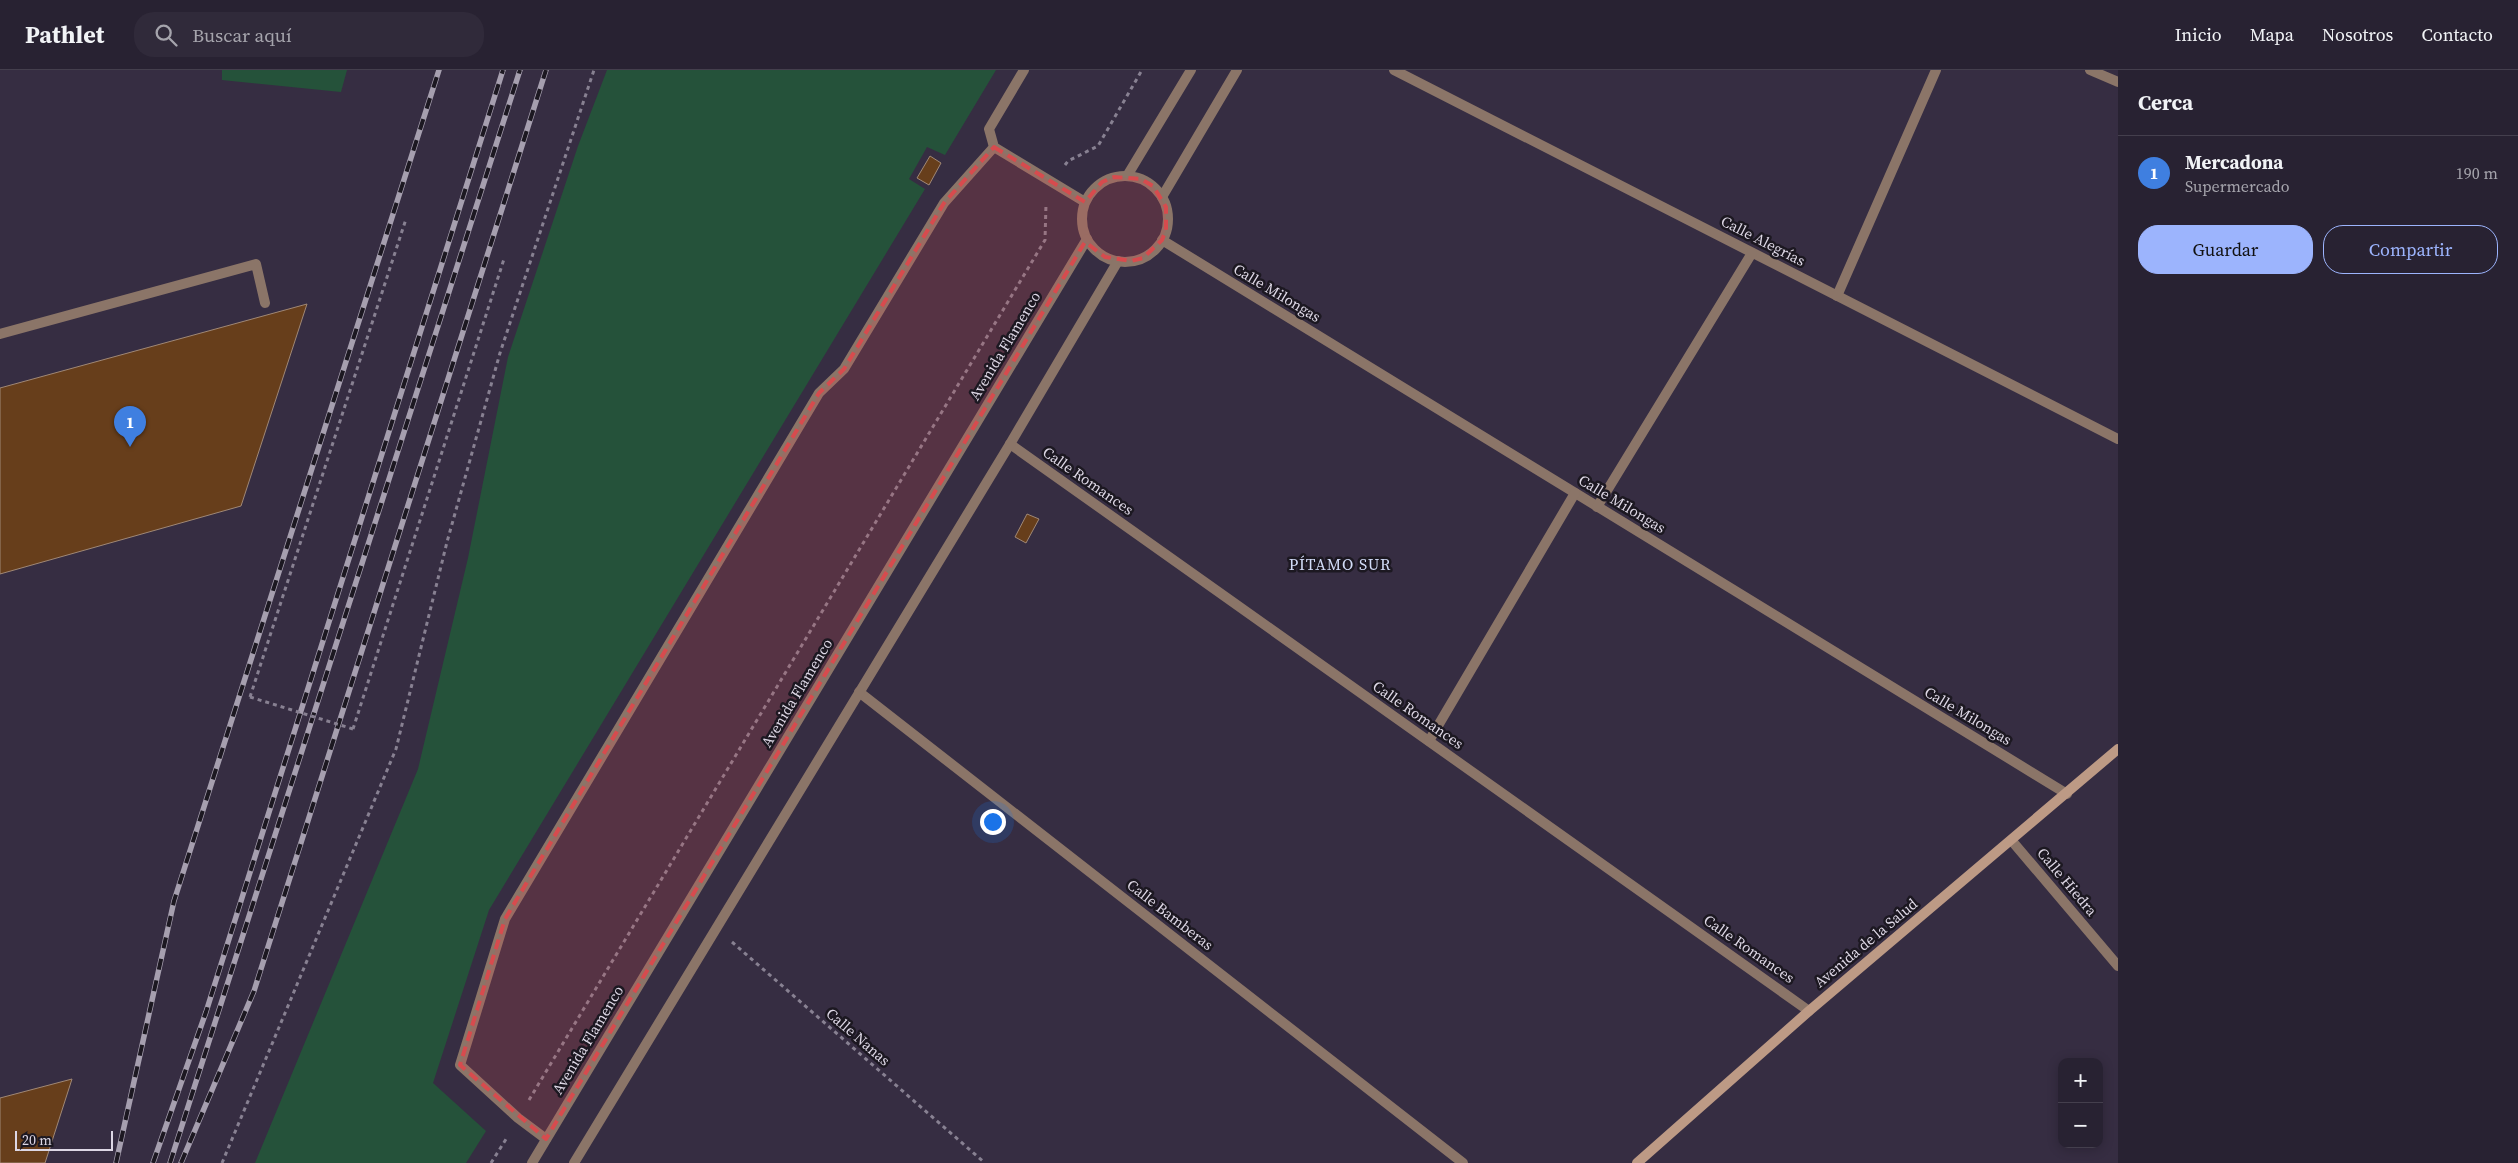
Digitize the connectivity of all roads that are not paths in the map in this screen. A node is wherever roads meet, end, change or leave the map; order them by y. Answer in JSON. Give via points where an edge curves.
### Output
{"nodes":[{"id":1,"x":1024,"y":70,"type":"edge"},
{"id":2,"x":1191,"y":70,"type":"edge"},
{"id":3,"x":1237,"y":70,"type":"edge"},
{"id":4,"x":1394,"y":70,"type":"edge"},
{"id":5,"x":1936,"y":70,"type":"edge"},
{"id":6,"x":2090,"y":70,"type":"edge"},
{"id":7,"x":2118,"y":82,"type":"edge"},
{"id":8,"x":994,"y":147,"type":"junction"},
{"id":9,"x":1127,"y":176,"type":"junction"},
{"id":10,"x":1162,"y":197,"type":"junction"},
{"id":11,"x":1085,"y":202,"type":"junction"},
{"id":12,"x":1087,"y":239,"type":"junction"},
{"id":13,"x":1162,"y":240,"type":"junction"},
{"id":14,"x":1752,"y":253,"type":"junction"},
{"id":15,"x":1118,"y":261,"type":"junction"},
{"id":16,"x":1837,"y":296,"type":"junction"},
{"id":17,"x":265,"y":303,"type":"dead end"},
{"id":18,"x":0,"y":334,"type":"edge"},
{"id":19,"x":2118,"y":439,"type":"edge"},
{"id":20,"x":1010,"y":444,"type":"junction"},
{"id":21,"x":1575,"y":493,"type":"junction"},
{"id":22,"x":1597,"y":507,"type":"junction"},
{"id":23,"x":860,"y":692,"type":"junction"},
{"id":24,"x":1429,"y":741,"type":"junction"},
{"id":25,"x":2118,"y":750,"type":"edge"},
{"id":26,"x":2067,"y":794,"type":"junction"},
{"id":27,"x":2012,"y":841,"type":"junction"},
{"id":28,"x":2118,"y":966,"type":"edge"},
{"id":29,"x":1809,"y":1011,"type":"junction"},
{"id":30,"x":546,"y":1139,"type":"junction"},
{"id":31,"x":532,"y":1163,"type":"edge"},
{"id":32,"x":575,"y":1163,"type":"edge"},
{"id":33,"x":1463,"y":1163,"type":"edge"},
{"id":34,"x":1637,"y":1163,"type":"edge"}],
"edges":[{"from":1,"to":8,"type":"street","via":[[989,129]]},
{"from":2,"to":9,"type":"street"},
{"from":3,"to":10,"type":"street"},
{"from":4,"to":14,"type":"street","name":"Calle Alegrías"},
{"from":5,"to":16,"type":"street"},
{"from":6,"to":7,"type":"street"},
{"from":8,"to":11,"type":"street"},
{"from":8,"to":30,"type":"street","via":[[944,203],[844,369],[818,394],[505,919],[460,1065]]},
{"from":9,"to":10,"type":"street","via":[[1153,186]]},
{"from":9,"to":11,"type":"street","via":[[1102,182]]},
{"from":10,"to":13,"type":"street","via":[[1168,218]]},
{"from":11,"to":12,"type":"street","via":[[1082,214]]},
{"from":12,"to":15,"type":"street","via":[[1106,257]]},
{"from":12,"to":30,"type":"street","name":"Avenida Flamenco"},
{"from":13,"to":15,"type":"street","via":[[1143,258]]},
{"from":13,"to":21,"type":"street","name":"Calle Milongas"},
{"from":14,"to":16,"type":"street","name":"Calle Alegrías"},
{"from":14,"to":22,"type":"street"},
{"from":15,"to":20,"type":"street"},
{"from":16,"to":19,"type":"street","name":"Calle Alegrías"},
{"from":17,"to":18,"type":"street","via":[[256,264]]},
{"from":20,"to":23,"type":"street"},
{"from":20,"to":24,"type":"street","name":"Calle Romances"},
{"from":21,"to":22,"type":"street","name":"Calle Milongas"},
{"from":21,"to":24,"type":"street"},
{"from":22,"to":26,"type":"street","name":"Calle Milongas"},
{"from":23,"to":32,"type":"street"},
{"from":23,"to":33,"type":"street","name":"Calle Bamberas"},
{"from":24,"to":29,"type":"street","name":"Calle Romances"},
{"from":25,"to":26,"type":"street","name":"Avenida de la Salud"},
{"from":26,"to":27,"type":"street","name":"Avenida de la Salud"},
{"from":27,"to":28,"type":"street","name":"Calle Hiedra"},
{"from":27,"to":29,"type":"street","name":"Avenida de la Salud"},
{"from":29,"to":34,"type":"street","name":"Avenida de la Salud"},
{"from":30,"to":31,"type":"street","name":"Avenida Flamenco"}]}
